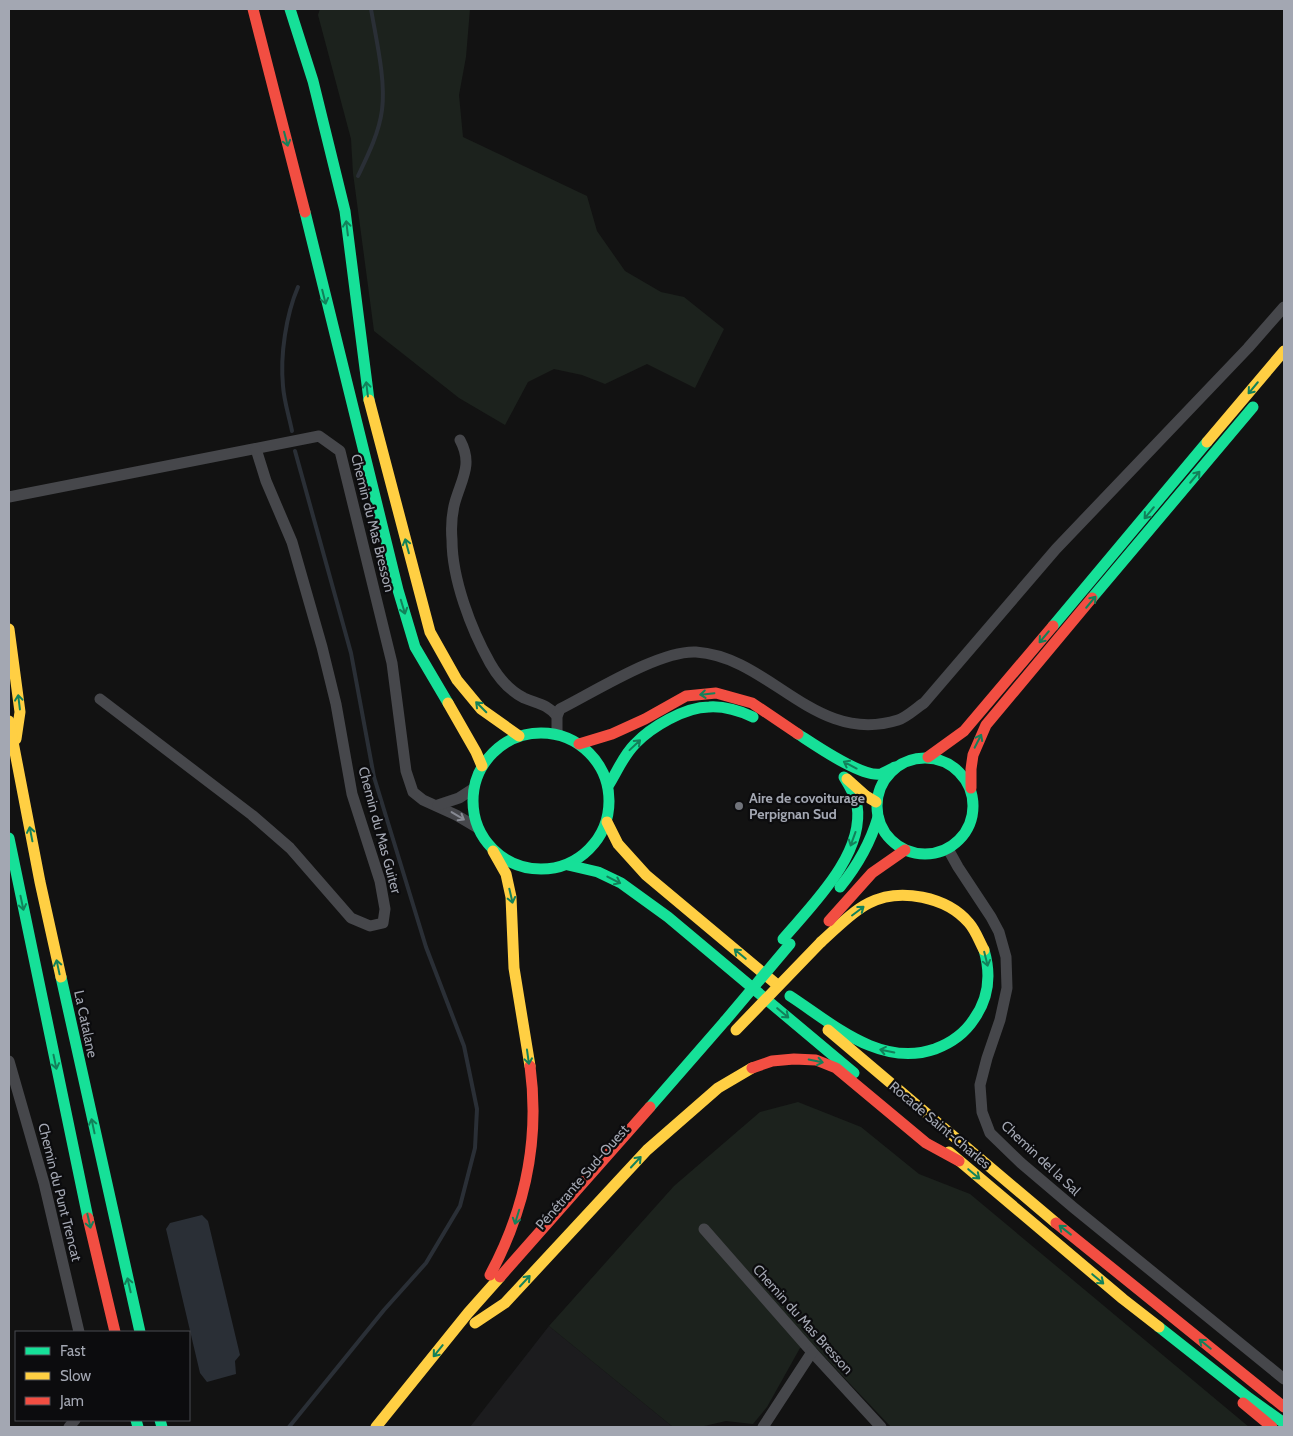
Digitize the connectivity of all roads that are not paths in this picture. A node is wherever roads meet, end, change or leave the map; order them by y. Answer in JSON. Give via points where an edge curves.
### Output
{"nodes":[{"id":1,"x":247,"y":9,"type":"edge"},
{"id":2,"x":253,"y":9,"type":"edge"},
{"id":3,"x":284,"y":9,"type":"edge"},
{"id":4,"x":290,"y":9,"type":"edge"},
{"id":5,"x":313,"y":81,"type":"junction"},
{"id":6,"x":274,"y":92,"type":"junction"},
{"id":7,"x":1284,"y":307,"type":"edge"},
{"id":8,"x":1284,"y":351,"type":"edge"},
{"id":9,"x":1262,"y":396,"type":"dead end"},
{"id":10,"x":460,"y":440,"type":"dead end"},
{"id":11,"x":256,"y":448,"type":"junction"},
{"id":12,"x":12,"y":496,"type":"edge"},
{"id":13,"x":9,"y":629,"type":"edge"},
{"id":14,"x":100,"y":699,"type":"dead end"},
{"id":15,"x":557,"y":716,"type":"junction"},
{"id":16,"x":9,"y":720,"type":"edge"},
{"id":17,"x":557,"y":734,"type":"junction"},
{"id":18,"x":520,"y":736,"type":"junction"},
{"id":19,"x":579,"y":744,"type":"junction"},
{"id":20,"x":15,"y":751,"type":"junction"},
{"id":21,"x":928,"y":757,"type":"junction"},
{"id":22,"x":482,"y":766,"type":"junction"},
{"id":23,"x":895,"y":767,"type":"junction"},
{"id":24,"x":844,"y":777,"type":"junction"},
{"id":25,"x":608,"y":786,"type":"junction"},
{"id":26,"x":971,"y":788,"type":"junction"},
{"id":27,"x":473,"y":789,"type":"junction"},
{"id":28,"x":876,"y":802,"type":"junction"},
{"id":29,"x":438,"y":806,"type":"junction"},
{"id":30,"x":878,"y":817,"type":"junction"},
{"id":31,"x":607,"y":822,"type":"junction"},
{"id":32,"x":478,"y":828,"type":"junction"},
{"id":33,"x":9,"y":838,"type":"edge"},
{"id":34,"x":948,"y":849,"type":"junction"},
{"id":35,"x":905,"y":850,"type":"junction"},
{"id":36,"x":493,"y":851,"type":"junction"},
{"id":37,"x":568,"y":865,"type":"junction"},
{"id":38,"x":786,"y":941,"type":"junction"},
{"id":39,"x":790,"y":996,"type":"junction"},
{"id":40,"x":728,"y":1026,"type":"junction"},
{"id":41,"x":718,"y":1046,"type":"dead end"},
{"id":42,"x":706,"y":1057,"type":"junction"},
{"id":43,"x":9,"y":1061,"type":"edge"},
{"id":44,"x":959,"y":1161,"type":"junction"},
{"id":45,"x":704,"y":1229,"type":"dead end"},
{"id":46,"x":1123,"y":1299,"type":"junction"},
{"id":47,"x":468,"y":1313,"type":"junction"},
{"id":48,"x":79,"y":1331,"type":"edge"},
{"id":49,"x":115,"y":1331,"type":"edge"},
{"id":50,"x":140,"y":1331,"type":"edge"},
{"id":51,"x":812,"y":1352,"type":"junction"},
{"id":52,"x":1229,"y":1364,"type":"junction"},
{"id":53,"x":1284,"y":1379,"type":"edge"},
{"id":54,"x":1284,"y":1403,"type":"edge"},
{"id":55,"x":1284,"y":1407,"type":"edge"},
{"id":56,"x":1284,"y":1423,"type":"edge"},
{"id":57,"x":376,"y":1427,"type":"edge"},
{"id":58,"x":763,"y":1427,"type":"edge"},
{"id":59,"x":881,"y":1427,"type":"edge"},
{"id":60,"x":1272,"y":1427,"type":"edge"}],
"edges":[{"from":1,"to":6,"type":"main road"},
{"from":2,"to":6,"type":"main road"},
{"from":3,"to":5,"type":"main road"},
{"from":4,"to":5,"type":"main road"},
{"from":18,"to":5,"type":"main road","one_way":true,"via":[[481,709],[456,680],[430,632],[369,400],[345,211]]},
{"from":6,"to":22,"type":"main road","one_way":true,"via":[[407,619],[416,647]]},
{"from":7,"to":15,"type":"street","via":[[1056,549],[924,703],[900,720],[858,724],[821,714],[740,663],[694,652],[663,657],[560,709]]},
{"from":8,"to":21,"type":"main road","one_way":true,"via":[[964,731]]},
{"from":26,"to":9,"type":"main road","one_way":true,"via":[[970,765],[974,746],[986,725]]},
{"from":10,"to":15,"type":"street","via":[[466,450],[467,468],[454,504],[452,540],[456,578],[490,663],[505,684],[523,698],[550,708]]},
{"from":11,"to":12,"type":"street","name":"Chemin du Mas Bresson"},
{"from":11,"to":14,"type":"street","name":"Chemin du Mas Guiter","via":[[292,542],[322,646],[352,794],[380,881],[385,909],[383,923],[370,926],[351,918],[290,848],[252,815]]},
{"from":11,"to":29,"type":"street","name":"Chemin du Mas Bresson","via":[[319,436],[340,451],[392,663],[406,771],[414,792]]},
{"from":20,"to":13,"type":"main road","one_way":true,"via":[[20,712]]},
{"from":15,"to":17,"type":"street"},
{"from":16,"to":20,"type":"main road","name":"La Catalane"},
{"from":17,"to":18,"type":"main road"},
{"from":17,"to":19,"type":"main road"},
{"from":18,"to":22,"type":"main road","via":[[492,753]]},
{"from":23,"to":19,"type":"main road","one_way":true,"via":[[880,774],[865,773],[823,750],[752,703],[716,693],[686,696],[612,734]]},
{"from":19,"to":25,"type":"main road","via":[[598,762]]},
{"from":50,"to":20,"type":"main road","name":"La Catalane","one_way":true,"via":[[40,882]]},
{"from":21,"to":23,"type":"main road","via":[[905,761]]},
{"from":21,"to":26,"type":"main road","via":[[954,766]]},
{"from":22,"to":27,"type":"main road"},
{"from":23,"to":28,"type":"main road","via":[[879,789]]},
{"from":25,"to":24,"type":"main road","one_way":true,"via":[[628,752],[650,731],[673,717],[706,706],[743,712]]},
{"from":24,"to":28,"type":"main road"},
{"from":24,"to":38,"type":"main road","one_way":true,"via":[[857,805],[858,823],[854,838],[838,872]]},
{"from":25,"to":31,"type":"main road"},
{"from":26,"to":34,"type":"main road","via":[[973,816],[959,841]]},
{"from":27,"to":29,"type":"street"},
{"from":27,"to":32,"type":"main road","via":[[472,809]]},
{"from":28,"to":30,"type":"main road"},
{"from":29,"to":32,"type":"street","name":"Chemin du Mas Bresson","one_way":true},
{"from":30,"to":35,"type":"main road","via":[[888,837]]},
{"from":30,"to":38,"type":"main road","via":[[869,846],[857,866],[835,894]]},
{"from":31,"to":37,"type":"main road","via":[[598,840]]},
{"from":39,"to":31,"type":"main road","name":"Rocade Saint-Charles","one_way":true,"via":[[646,875],[618,844]]},
{"from":32,"to":36,"type":"main road"},
{"from":33,"to":49,"type":"main road","one_way":true,"via":[[80,1185]]},
{"from":34,"to":35,"type":"main road","via":[[934,854]]},
{"from":34,"to":53,"type":"street","name":"Chemin del la Sal","via":[[991,917],[1006,957],[1007,988],[980,1086],[982,1112],[990,1133],[1074,1208]]},
{"from":35,"to":40,"type":"main road","name":"Pénétrante Sud-Ouest","via":[[872,873]]},
{"from":36,"to":37,"type":"main road","via":[[509,863],[528,869],[549,870]]},
{"from":36,"to":47,"type":"main road","one_way":true,"via":[[506,873],[513,903],[514,960],[534,1115],[526,1178],[512,1231]]},
{"from":37,"to":44,"type":"main road","name":"Rocade Saint-Charles","one_way":true,"via":[[598,872],[621,883],[668,917]]},
{"from":38,"to":40,"type":"main road","bridge":true},
{"from":40,"to":39,"type":"main road","one_way":true,"bridge":true,"via":[[840,924],[869,903],[894,896],[920,896],[944,904],[967,921],[982,944],[987,963],[989,985],[972,1024],[955,1040],[930,1051],[902,1054],[880,1050],[854,1038]]},
{"from":52,"to":39,"type":"main road","name":"Rocade Saint-Charles","one_way":true,"via":[[1032,1204]]},
{"from":40,"to":42,"type":"main road","name":"Pénétrante Sud-Ouest"},
{"from":40,"to":47,"type":"main road","name":"Pénétrante Sud-Ouest","via":[[572,1194]]},
{"from":41,"to":42,"type":"main road"},
{"from":42,"to":44,"type":"main road","name":"Pénétrante Sud-Ouest","one_way":true,"via":[[472,1327],[505,1303],[647,1150],[718,1088],[748,1070],[772,1061],[816,1060],[836,1068],[926,1143]]},
{"from":43,"to":48,"type":"street","name":"Chemin du Punt Trencat","via":[[44,1184]]},
{"from":44,"to":46,"type":"main road","name":"Rocade Saint-Charles","one_way":true},
{"from":45,"to":51,"type":"street","name":"Chemin du Mas Bresson"},
{"from":46,"to":56,"type":"main road","name":"Rocade Saint-Charles"},
{"from":46,"to":60,"type":"main road"},
{"from":47,"to":57,"type":"main road","name":"Pénétrante Sud-Ouest","one_way":true},
{"from":51,"to":58,"type":"street"},
{"from":51,"to":59,"type":"street","name":"Chemin du Mas Bresson"},
{"from":52,"to":54,"type":"main road"},
{"from":52,"to":55,"type":"main road","name":"Rocade Saint-Charles"}]}
